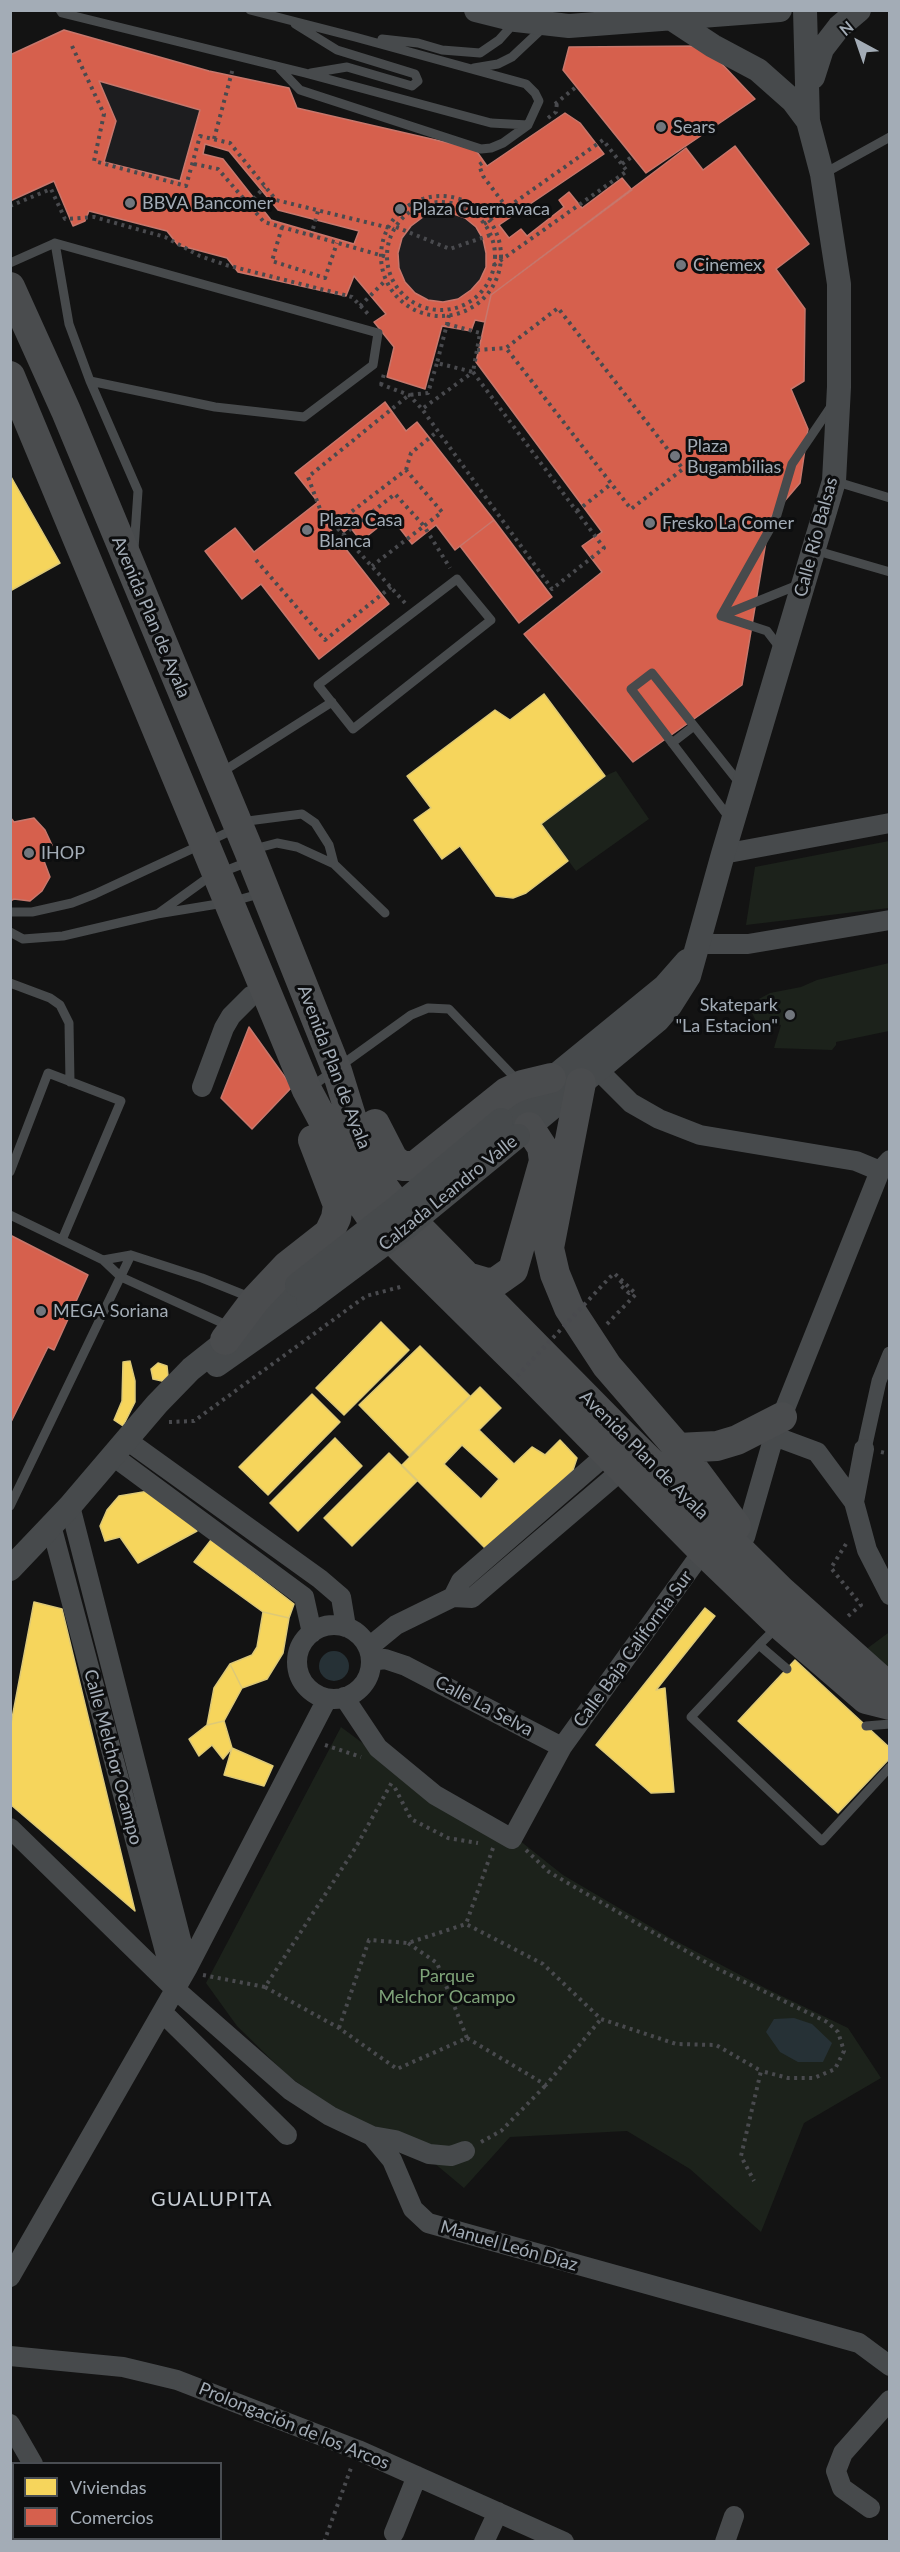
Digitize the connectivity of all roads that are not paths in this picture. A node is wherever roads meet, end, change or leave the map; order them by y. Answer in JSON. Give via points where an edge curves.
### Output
{"nodes":[{"id":1,"x":60,"y":10,"type":"edge"},
{"id":2,"x":250,"y":10,"type":"edge"},
{"id":3,"x":476,"y":10,"type":"edge"},
{"id":4,"x":780,"y":10,"type":"edge"},
{"id":5,"x":805,"y":10,"type":"edge"},
{"id":6,"x":859,"y":10,"type":"edge"},
{"id":7,"x":287,"y":19,"type":"junction"},
{"id":8,"x":672,"y":19,"type":"junction"},
{"id":9,"x":516,"y":20,"type":"junction"},
{"id":10,"x":548,"y":24,"type":"junction"},
{"id":11,"x":356,"y":36,"type":"junction"},
{"id":12,"x":279,"y":67,"type":"junction"},
{"id":13,"x":469,"y":68,"type":"junction"},
{"id":14,"x":305,"y":73,"type":"junction"},
{"id":15,"x":808,"y":121,"type":"junction"},
{"id":16,"x":528,"y":125,"type":"junction"},
{"id":17,"x":890,"y":138,"type":"edge"},
{"id":18,"x":822,"y":174,"type":"junction"},
{"id":19,"x":55,"y":243,"type":"junction"},
{"id":20,"x":10,"y":263,"type":"edge"},
{"id":21,"x":10,"y":287,"type":"edge"},
{"id":22,"x":90,"y":381,"type":"junction"},
{"id":23,"x":14,"y":395,"type":"edge"},
{"id":24,"x":839,"y":395,"type":"junction"},
{"id":25,"x":834,"y":481,"type":"junction"},
{"id":26,"x":890,"y":498,"type":"edge"},
{"id":27,"x":813,"y":549,"type":"junction"},
{"id":28,"x":132,"y":570,"type":"junction"},
{"id":29,"x":890,"y":572,"type":"edge"},
{"id":30,"x":803,"y":583,"type":"junction"},
{"id":31,"x":721,"y":616,"type":"junction"},
{"id":32,"x":783,"y":652,"type":"junction"},
{"id":33,"x":332,"y":702,"type":"junction"},
{"id":34,"x":694,"y":726,"type":"junction"},
{"id":35,"x":672,"y":743,"type":"junction"},
{"id":36,"x":217,"y":775,"type":"junction"},
{"id":37,"x":743,"y":787,"type":"junction"},
{"id":38,"x":732,"y":822,"type":"junction"},
{"id":39,"x":890,"y":823,"type":"edge"},
{"id":40,"x":245,"y":840,"type":"junction"},
{"id":41,"x":204,"y":842,"type":"junction"},
{"id":42,"x":723,"y":854,"type":"junction"},
{"id":43,"x":334,"y":864,"type":"junction"},
{"id":44,"x":217,"y":873,"type":"junction"},
{"id":45,"x":265,"y":893,"type":"junction"},
{"id":46,"x":230,"y":902,"type":"junction"},
{"id":47,"x":10,"y":912,"type":"edge"},
{"id":48,"x":386,"y":913,"type":"dead end"},
{"id":49,"x":157,"y":914,"type":"junction"},
{"id":50,"x":890,"y":920,"type":"edge"},
{"id":51,"x":10,"y":932,"type":"edge"},
{"id":52,"x":699,"y":944,"type":"junction"},
{"id":53,"x":10,"y":983,"type":"edge"},
{"id":54,"x":265,"y":991,"type":"junction"},
{"id":55,"x":337,"y":1071,"type":"junction"},
{"id":56,"x":590,"y":1076,"type":"junction"},
{"id":57,"x":551,"y":1078,"type":"junction"},
{"id":58,"x":70,"y":1082,"type":"junction"},
{"id":59,"x":522,"y":1085,"type":"junction"},
{"id":60,"x":202,"y":1087,"type":"dead end"},
{"id":61,"x":307,"y":1090,"type":"junction"},
{"id":62,"x":516,"y":1128,"type":"junction"},
{"id":63,"x":885,"y":1166,"type":"edge"},
{"id":64,"x":10,"y":1172,"type":"edge"},
{"id":65,"x":10,"y":1215,"type":"edge"},
{"id":66,"x":62,"y":1240,"type":"junction"},
{"id":67,"x":131,"y":1255,"type":"junction"},
{"id":68,"x":103,"y":1260,"type":"junction"},
{"id":69,"x":121,"y":1277,"type":"junction"},
{"id":70,"x":470,"y":1278,"type":"junction"},
{"id":71,"x":303,"y":1293,"type":"junction"},
{"id":72,"x":255,"y":1300,"type":"junction"},
{"id":73,"x":229,"y":1334,"type":"junction"},
{"id":74,"x":544,"y":1353,"type":"junction"},
{"id":75,"x":890,"y":1354,"type":"edge"},
{"id":76,"x":603,"y":1360,"type":"junction"},
{"id":77,"x":157,"y":1404,"type":"junction"},
{"id":78,"x":778,"y":1427,"type":"junction"},
{"id":79,"x":128,"y":1440,"type":"junction"},
{"id":80,"x":678,"y":1448,"type":"junction"},
{"id":81,"x":864,"y":1449,"type":"joint"},
{"id":82,"x":616,"y":1452,"type":"junction"},
{"id":83,"x":854,"y":1502,"type":"junction"},
{"id":84,"x":10,"y":1506,"type":"edge"},
{"id":85,"x":70,"y":1506,"type":"junction"},
{"id":86,"x":51,"y":1526,"type":"junction"},
{"id":87,"x":745,"y":1537,"type":"junction"},
{"id":88,"x":703,"y":1551,"type":"junction"},
{"id":89,"x":10,"y":1569,"type":"edge"},
{"id":90,"x":890,"y":1595,"type":"edge"},
{"id":91,"x":786,"y":1610,"type":"junction"},
{"id":92,"x":346,"y":1627,"type":"junction"},
{"id":93,"x":312,"y":1633,"type":"junction"},
{"id":94,"x":759,"y":1645,"type":"junction"},
{"id":95,"x":369,"y":1655,"type":"junction"},
{"id":96,"x":405,"y":1666,"type":"junction"},
{"id":97,"x":786,"y":1669,"type":"dead end"},
{"id":98,"x":366,"y":1682,"type":"junction"},
{"id":99,"x":890,"y":1691,"type":"edge"},
{"id":100,"x":336,"y":1698,"type":"junction"},
{"id":101,"x":890,"y":1705,"type":"edge"},
{"id":102,"x":890,"y":1724,"type":"edge"},
{"id":103,"x":866,"y":1726,"type":"dead end"},
{"id":104,"x":562,"y":1747,"type":"junction"},
{"id":105,"x":890,"y":1767,"type":"edge"},
{"id":106,"x":10,"y":1828,"type":"edge"},
{"id":107,"x":183,"y":1976,"type":"junction"},
{"id":108,"x":162,"y":2012,"type":"junction"},
{"id":109,"x":287,"y":2135,"type":"dead end"},
{"id":110,"x":372,"y":2136,"type":"junction"},
{"id":111,"x":465,"y":2151,"type":"road end"},
{"id":112,"x":10,"y":2277,"type":"edge"},
{"id":113,"x":10,"y":2356,"type":"edge"},
{"id":114,"x":889,"y":2366,"type":"edge"},
{"id":115,"x":890,"y":2400,"type":"edge"},
{"id":116,"x":10,"y":2424,"type":"edge"},
{"id":117,"x":32,"y":2462,"type":"edge"},
{"id":118,"x":417,"y":2476,"type":"junction"},
{"id":119,"x":870,"y":2508,"type":"dead end"},
{"id":120,"x":498,"y":2512,"type":"junction"},
{"id":121,"x":734,"y":2516,"type":"dead end"},
{"id":122,"x":394,"y":2533,"type":"dead end"},
{"id":123,"x":484,"y":2541,"type":"edge"},
{"id":124,"x":564,"y":2541,"type":"edge"},
{"id":125,"x":725,"y":2541,"type":"edge"}],
"edges":[{"from":1,"to":12,"type":"lane"},
{"from":2,"to":7,"type":"lane"},
{"from":3,"to":9,"type":"street"},
{"from":4,"to":8,"type":"street"},
{"from":5,"to":15,"type":"street","name":"Calle Río Balsas"},
{"from":6,"to":15,"type":"street","via":[[822,49],[813,72]]},
{"from":7,"to":11,"type":"lane"},
{"from":7,"to":14,"type":"lane","via":[[337,50],[415,74],[418,81],[412,86],[347,68]]},
{"from":8,"to":10,"type":"street"},
{"from":8,"to":15,"type":"street","via":[[758,70],[793,101]]},
{"from":9,"to":10,"type":"street"},
{"from":9,"to":11,"type":"lane","via":[[499,40],[480,53]]},
{"from":10,"to":13,"type":"lane","via":[[512,57],[498,64]]},
{"from":11,"to":13,"type":"lane"},
{"from":12,"to":14,"type":"lane"},
{"from":12,"to":16,"type":"lane","via":[[300,90],[481,149],[503,143]]},
{"from":13,"to":16,"type":"lane","via":[[526,84],[539,101]]},
{"from":14,"to":16,"type":"lane","via":[[491,123]]},
{"from":15,"to":18,"type":"street","name":"Calle Río Balsas"},
{"from":17,"to":18,"type":"lane"},
{"from":18,"to":24,"type":"street","name":"Calle Río Balsas","via":[[839,284]]},
{"from":19,"to":20,"type":"lane"},
{"from":19,"to":22,"type":"lane","via":[[69,324]]},
{"from":19,"to":22,"type":"lane","via":[[378,333],[373,365],[304,417],[215,407]]},
{"from":21,"to":28,"type":"main road","name":"Avenida Plan de Ayala"},
{"from":22,"to":28,"type":"lane","via":[[138,491]]},
{"from":23,"to":41,"type":"main road","name":"Avenida Plan de Ayala"},
{"from":24,"to":25,"type":"street","name":"Calle Río Balsas"},
{"from":24,"to":31,"type":"lane","via":[[792,464],[776,518]]},
{"from":25,"to":26,"type":"lane"},
{"from":25,"to":27,"type":"street","name":"Calle Río Balsas"},
{"from":27,"to":29,"type":"lane"},
{"from":27,"to":30,"type":"street","name":"Calle Río Balsas"},
{"from":28,"to":36,"type":"main road","name":"Avenida Plan de Ayala"},
{"from":30,"to":31,"type":"lane"},
{"from":30,"to":32,"type":"street","name":"Calle Río Balsas"},
{"from":31,"to":32,"type":"lane","via":[[767,631]]},
{"from":32,"to":37,"type":"street","name":"Calle Río Balsas"},
{"from":33,"to":33,"type":"lane","via":[[353,729],[491,620],[457,579],[318,685]]},
{"from":33,"to":36,"type":"lane"},
{"from":34,"to":35,"type":"lane"},
{"from":34,"to":35,"type":"lane","via":[[652,673],[631,689]]},
{"from":34,"to":37,"type":"lane"},
{"from":35,"to":38,"type":"lane"},
{"from":36,"to":40,"type":"main road","name":"Avenida Plan de Ayala"},
{"from":37,"to":38,"type":"street","name":"Calle Río Balsas"},
{"from":38,"to":42,"type":"street","name":"Calle Río Balsas"},
{"from":39,"to":42,"type":"street"},
{"from":40,"to":41,"type":"lane"},
{"from":40,"to":43,"type":"lane","via":[[297,847]]},
{"from":40,"to":43,"type":"lane","via":[[302,814],[315,823],[329,845]]},
{"from":40,"to":44,"type":"lane"},
{"from":40,"to":45,"type":"main road","name":"Avenida Plan de Ayala"},
{"from":41,"to":44,"type":"main road","name":"Avenida Plan de Ayala"},
{"from":41,"to":47,"type":"lane","via":[[72,903],[32,912]]},
{"from":42,"to":52,"type":"street","name":"Calle Río Balsas"},
{"from":43,"to":48,"type":"lane"},
{"from":44,"to":46,"type":"main road","name":"Avenida Plan de Ayala"},
{"from":44,"to":49,"type":"lane"},
{"from":45,"to":46,"type":"lane"},
{"from":45,"to":55,"type":"main road","name":"Avenida Plan de Ayala"},
{"from":46,"to":49,"type":"lane"},
{"from":46,"to":54,"type":"main road","name":"Avenida Plan de Ayala"},
{"from":49,"to":51,"type":"lane","via":[[63,936],[23,939]]},
{"from":50,"to":52,"type":"street","via":[[748,944]]},
{"from":52,"to":56,"type":"street","name":"Calzada Leandro Valle","via":[[689,976],[670,1006]]},
{"from":52,"to":57,"type":"street","name":"Calzada Leandro Valle","via":[[665,986]]},
{"from":53,"to":58,"type":"lane","via":[[60,1005],[69,1023]]},
{"from":54,"to":55,"type":"main road","via":[[272,991],[287,1002],[311,1042]]},
{"from":54,"to":60,"type":"street","via":[[251,996],[231,1016]]},
{"from":54,"to":61,"type":"main road","name":"Avenida Plan de Ayala"},
{"from":55,"to":59,"type":"lane","via":[[411,1015],[428,1008],[449,1009]]},
{"from":55,"to":59,"type":"main road","via":[[362,1099],[393,1159],[402,1166],[415,1166],[507,1092]]},
{"from":55,"to":61,"type":"lane"},
{"from":55,"to":70,"type":"main road","name":"Avenida Plan de Ayala","via":[[354,1126],[382,1185],[397,1206]]},
{"from":56,"to":62,"type":"street","name":"Calzada Leandro Valle"},
{"from":56,"to":63,"type":"street","via":[[605,1077],[631,1103],[700,1135]]},
{"from":56,"to":76,"type":"main road","via":[[549,1248],[569,1308]]},
{"from":57,"to":59,"type":"main road"},
{"from":57,"to":62,"type":"street","name":"Calzada Leandro Valle"},
{"from":58,"to":64,"type":"lane","via":[[48,1073]]},
{"from":58,"to":66,"type":"lane","via":[[121,1101]]},
{"from":61,"to":72,"type":"main road","via":[[310,1132],[338,1205],[336,1218],[329,1233],[287,1266]]},
{"from":61,"to":82,"type":"main road","name":"Avenida Plan de Ayala","via":[[373,1220]]},
{"from":62,"to":70,"type":"main road","via":[[542,1147],[544,1161],[513,1270],[496,1282]]},
{"from":62,"to":71,"type":"street","name":"Calzada Leandro Valle","bridge":true,"via":[[396,1208]]},
{"from":63,"to":78,"type":"street"},
{"from":65,"to":66,"type":"lane"},
{"from":66,"to":68,"type":"lane"},
{"from":67,"to":68,"type":"lane"},
{"from":67,"to":69,"type":"lane"},
{"from":67,"to":72,"type":"lane"},
{"from":68,"to":69,"type":"lane"},
{"from":69,"to":73,"type":"lane"},
{"from":69,"to":84,"type":"lane"},
{"from":70,"to":74,"type":"main road","name":"Avenida Plan de Ayala"},
{"from":71,"to":73,"type":"street","name":"Calzada Leandro Valle"},
{"from":71,"to":77,"type":"street","name":"Calzada Leandro Valle","via":[[201,1377]]},
{"from":72,"to":73,"type":"main road"},
{"from":73,"to":77,"type":"street","name":"Calzada Leandro Valle"},
{"from":74,"to":76,"type":"main road"},
{"from":74,"to":82,"type":"main road","name":"Avenida Plan de Ayala"},
{"from":75,"to":81,"type":"street","via":[[879,1381]]},
{"from":76,"to":80,"type":"main road"},
{"from":76,"to":82,"type":"main road"},
{"from":77,"to":79,"type":"street","name":"Calzada Leandro Valle"},
{"from":78,"to":80,"type":"main road","via":[[717,1446]]},
{"from":78,"to":83,"type":"street","via":[[817,1452]]},
{"from":78,"to":87,"type":"street"},
{"from":79,"to":85,"type":"street","name":"Calzada Leandro Valle"},
{"from":79,"to":92,"type":"street","via":[[320,1578],[341,1597]]},
{"from":79,"to":93,"type":"street","via":[[304,1597]]},
{"from":80,"to":87,"type":"main road"},
{"from":81,"to":83,"type":"street"},
{"from":82,"to":88,"type":"main road","name":"Avenida Plan de Ayala"},
{"from":82,"to":91,"type":"main road","name":"Avenida Plan de Ayala"},
{"from":82,"to":95,"type":"street","via":[[461,1581],[453,1598],[396,1625]]},
{"from":83,"to":90,"type":"street","via":[[867,1550]]},
{"from":85,"to":86,"type":"street","name":"Calzada Leandro Valle"},
{"from":85,"to":107,"type":"street","name":"Calle Melchor Ocampo"},
{"from":86,"to":89,"type":"street","name":"Calzada Leandro Valle"},
{"from":86,"to":107,"type":"street","name":"Calle Melchor Ocampo"},
{"from":87,"to":91,"type":"main road"},
{"from":88,"to":91,"type":"main road","name":"Avenida Plan de Ayala"},
{"from":88,"to":104,"type":"street","name":"Calle Baja California Sur"},
{"from":91,"to":94,"type":"lane"},
{"from":91,"to":99,"type":"main road","name":"Avenida Plan de Ayala"},
{"from":91,"to":101,"type":"main road","name":"Avenida Plan de Ayala","via":[[866,1699]]},
{"from":92,"to":93,"type":"street","via":[[322,1628]]},
{"from":92,"to":95,"type":"street","via":[[361,1637]]},
{"from":93,"to":100,"type":"street","via":[[301,1647],[297,1665],[300,1676],[316,1695]]},
{"from":94,"to":97,"type":"lane"},
{"from":94,"to":105,"type":"lane","via":[[691,1717],[822,1841]]},
{"from":95,"to":96,"type":"street","name":"Calle La Selva"},
{"from":95,"to":98,"type":"street"},
{"from":96,"to":98,"type":"street"},
{"from":96,"to":104,"type":"street","name":"Calle La Selva"},
{"from":98,"to":100,"type":"street","via":[[359,1690]]},
{"from":100,"to":104,"type":"street","name":"Calle Baja California Sur","via":[[378,1748],[435,1795],[512,1839]]},
{"from":100,"to":107,"type":"street","via":[[307,1739]]},
{"from":102,"to":103,"type":"lane"},
{"from":106,"to":107,"type":"street"},
{"from":107,"to":108,"type":"street"},
{"from":107,"to":110,"type":"street","name":"Manuel León Díaz","via":[[290,2090]]},
{"from":108,"to":109,"type":"street"},
{"from":108,"to":112,"type":"street"},
{"from":110,"to":111,"type":"street","via":[[395,2140],[429,2154],[451,2156]]},
{"from":110,"to":114,"type":"street","name":"Manuel León Díaz","via":[[392,2160],[413,2209],[428,2223],[859,2343]]},
{"from":113,"to":118,"type":"street","name":"Prolongación de los Arcos","via":[[123,2367],[177,2380]]},
{"from":115,"to":119,"type":"street","via":[[843,2453],[836,2471],[842,2488]]},
{"from":116,"to":117,"type":"street"},
{"from":118,"to":120,"type":"street","name":"Prolongación de los Arcos"},
{"from":118,"to":122,"type":"street"},
{"from":120,"to":123,"type":"street"},
{"from":120,"to":124,"type":"street","name":"Prolongación de los Arcos"},
{"from":121,"to":125,"type":"street"}]}
